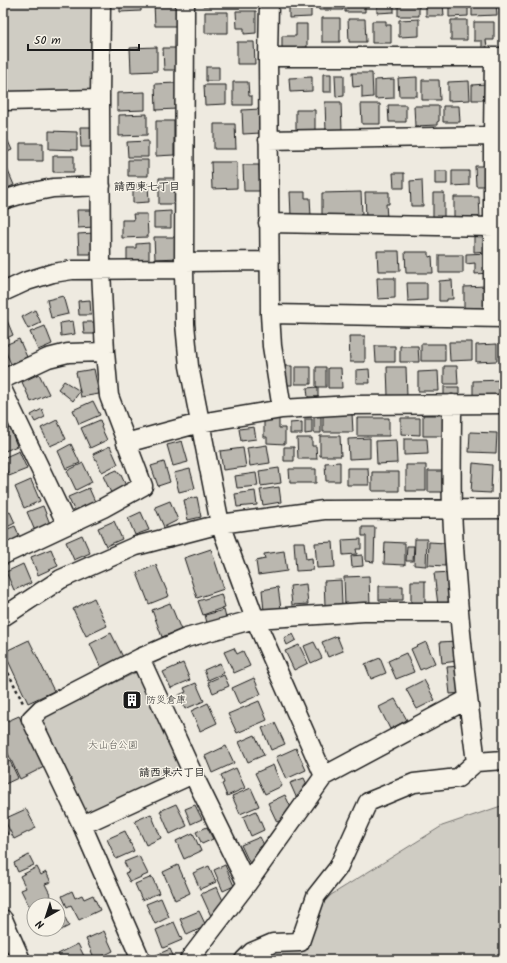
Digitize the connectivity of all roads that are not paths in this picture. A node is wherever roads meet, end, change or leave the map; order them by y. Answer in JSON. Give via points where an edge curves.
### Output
{"nodes":[{"id":1,"x":101,"y":3,"type":"edge"},
{"id":2,"x":185,"y":3,"type":"edge"},
{"id":3,"x":269,"y":3,"type":"edge"},
{"id":4,"x":268,"y":56,"type":"junction"},
{"id":5,"x":499,"y":57,"type":"edge"},
{"id":6,"x":100,"y":100,"type":"junction"},
{"id":7,"x":3,"y":101,"type":"edge"},
{"id":8,"x":493,"y":136,"type":"junction"},
{"id":9,"x":268,"y":140,"type":"junction"},
{"id":10,"x":101,"y":186,"type":"junction"},
{"id":11,"x":3,"y":200,"type":"edge"},
{"id":12,"x":268,"y":223,"type":"junction"},
{"id":13,"x":494,"y":227,"type":"junction"},
{"id":14,"x":269,"y":261,"type":"junction"},
{"id":15,"x":184,"y":265,"type":"junction"},
{"id":16,"x":101,"y":270,"type":"junction"},
{"id":17,"x":3,"y":292,"type":"edge"},
{"id":18,"x":270,"y":314,"type":"junction"},
{"id":19,"x":499,"y":318,"type":"edge"},
{"id":20,"x":105,"y":352,"type":"junction"},
{"id":21,"x":3,"y":379,"type":"edge"},
{"id":22,"x":3,"y":391,"type":"edge"},
{"id":23,"x":452,"y":404,"type":"junction"},
{"id":24,"x":504,"y":404,"type":"edge"},
{"id":25,"x":282,"y":409,"type":"junction"},
{"id":26,"x":200,"y":423,"type":"junction"},
{"id":27,"x":126,"y":443,"type":"junction"},
{"id":28,"x":452,"y":510,"type":"junction"},
{"id":29,"x":504,"y":510,"type":"edge"},
{"id":30,"x":220,"y":524,"type":"junction"},
{"id":31,"x":67,"y":525,"type":"junction"},
{"id":32,"x":3,"y":555,"type":"edge"},
{"id":33,"x":458,"y":612,"type":"junction"},
{"id":34,"x":3,"y":617,"type":"edge"},
{"id":35,"x":255,"y":619,"type":"junction"},
{"id":36,"x":140,"y":658,"type":"junction"},
{"id":37,"x":468,"y":699,"type":"junction"},
{"id":38,"x":504,"y":760,"type":"edge"},
{"id":39,"x":476,"y":762,"type":"junction"},
{"id":40,"x":193,"y":774,"type":"junction"},
{"id":41,"x":324,"y":776,"type":"junction"},
{"id":42,"x":82,"y":825,"type":"junction"},
{"id":43,"x":247,"y":884,"type":"junction"},
{"id":44,"x":3,"y":919,"type":"edge"},
{"id":45,"x":21,"y":960,"type":"edge"},
{"id":46,"x":141,"y":960,"type":"edge"},
{"id":47,"x":189,"y":960,"type":"edge"},
{"id":48,"x":244,"y":960,"type":"edge"}],
"edges":[{"from":1,"to":6,"type":"street"},
{"from":2,"to":15,"type":"street"},
{"from":3,"to":4,"type":"street"},
{"from":4,"to":5,"type":"street"},
{"from":4,"to":9,"type":"street"},
{"from":5,"to":8,"type":"street"},
{"from":6,"to":7,"type":"street"},
{"from":6,"to":10,"type":"street"},
{"from":8,"to":9,"type":"street"},
{"from":8,"to":13,"type":"street"},
{"from":9,"to":12,"type":"street"},
{"from":10,"to":11,"type":"street","via":[[53,188]]},
{"from":10,"to":16,"type":"street"},
{"from":12,"to":13,"type":"street"},
{"from":12,"to":14,"type":"street"},
{"from":13,"to":19,"type":"street"},
{"from":14,"to":15,"type":"street"},
{"from":14,"to":18,"type":"street"},
{"from":15,"to":16,"type":"street"},
{"from":15,"to":26,"type":"street","via":[[189,366]]},
{"from":16,"to":17,"type":"street","via":[[53,272]]},
{"from":16,"to":20,"type":"street"},
{"from":18,"to":19,"type":"street"},
{"from":18,"to":25,"type":"street","via":[[272,346]]},
{"from":20,"to":21,"type":"street","via":[[68,352],[48,358]]},
{"from":20,"to":27,"type":"street","via":[[109,396]]},
{"from":22,"to":31,"type":"street"},
{"from":23,"to":24,"type":"street"},
{"from":23,"to":25,"type":"street"},
{"from":23,"to":28,"type":"street"},
{"from":25,"to":26,"type":"street"},
{"from":26,"to":27,"type":"street"},
{"from":26,"to":30,"type":"street"},
{"from":27,"to":31,"type":"street","via":[[143,486]]},
{"from":28,"to":29,"type":"street"},
{"from":28,"to":30,"type":"street","via":[[324,510]]},
{"from":28,"to":33,"type":"street"},
{"from":30,"to":34,"type":"street","via":[[136,546],[61,579]]},
{"from":30,"to":35,"type":"street"},
{"from":31,"to":32,"type":"street"},
{"from":33,"to":35,"type":"street","via":[[364,612]]},
{"from":33,"to":37,"type":"street"},
{"from":35,"to":36,"type":"street","via":[[186,638]]},
{"from":35,"to":41,"type":"street"},
{"from":36,"to":40,"type":"street"},
{"from":36,"to":42,"type":"street","via":[[42,709],[31,720]]},
{"from":37,"to":39,"type":"street"},
{"from":37,"to":41,"type":"street"},
{"from":38,"to":39,"type":"street"},
{"from":39,"to":48,"type":"street","via":[[458,778],[414,783],[368,802],[338,868],[316,896],[300,942],[273,943],[252,952]]},
{"from":40,"to":42,"type":"street"},
{"from":40,"to":43,"type":"street"},
{"from":41,"to":43,"type":"street"},
{"from":42,"to":46,"type":"street"},
{"from":43,"to":47,"type":"street"},
{"from":44,"to":45,"type":"street"}]}
